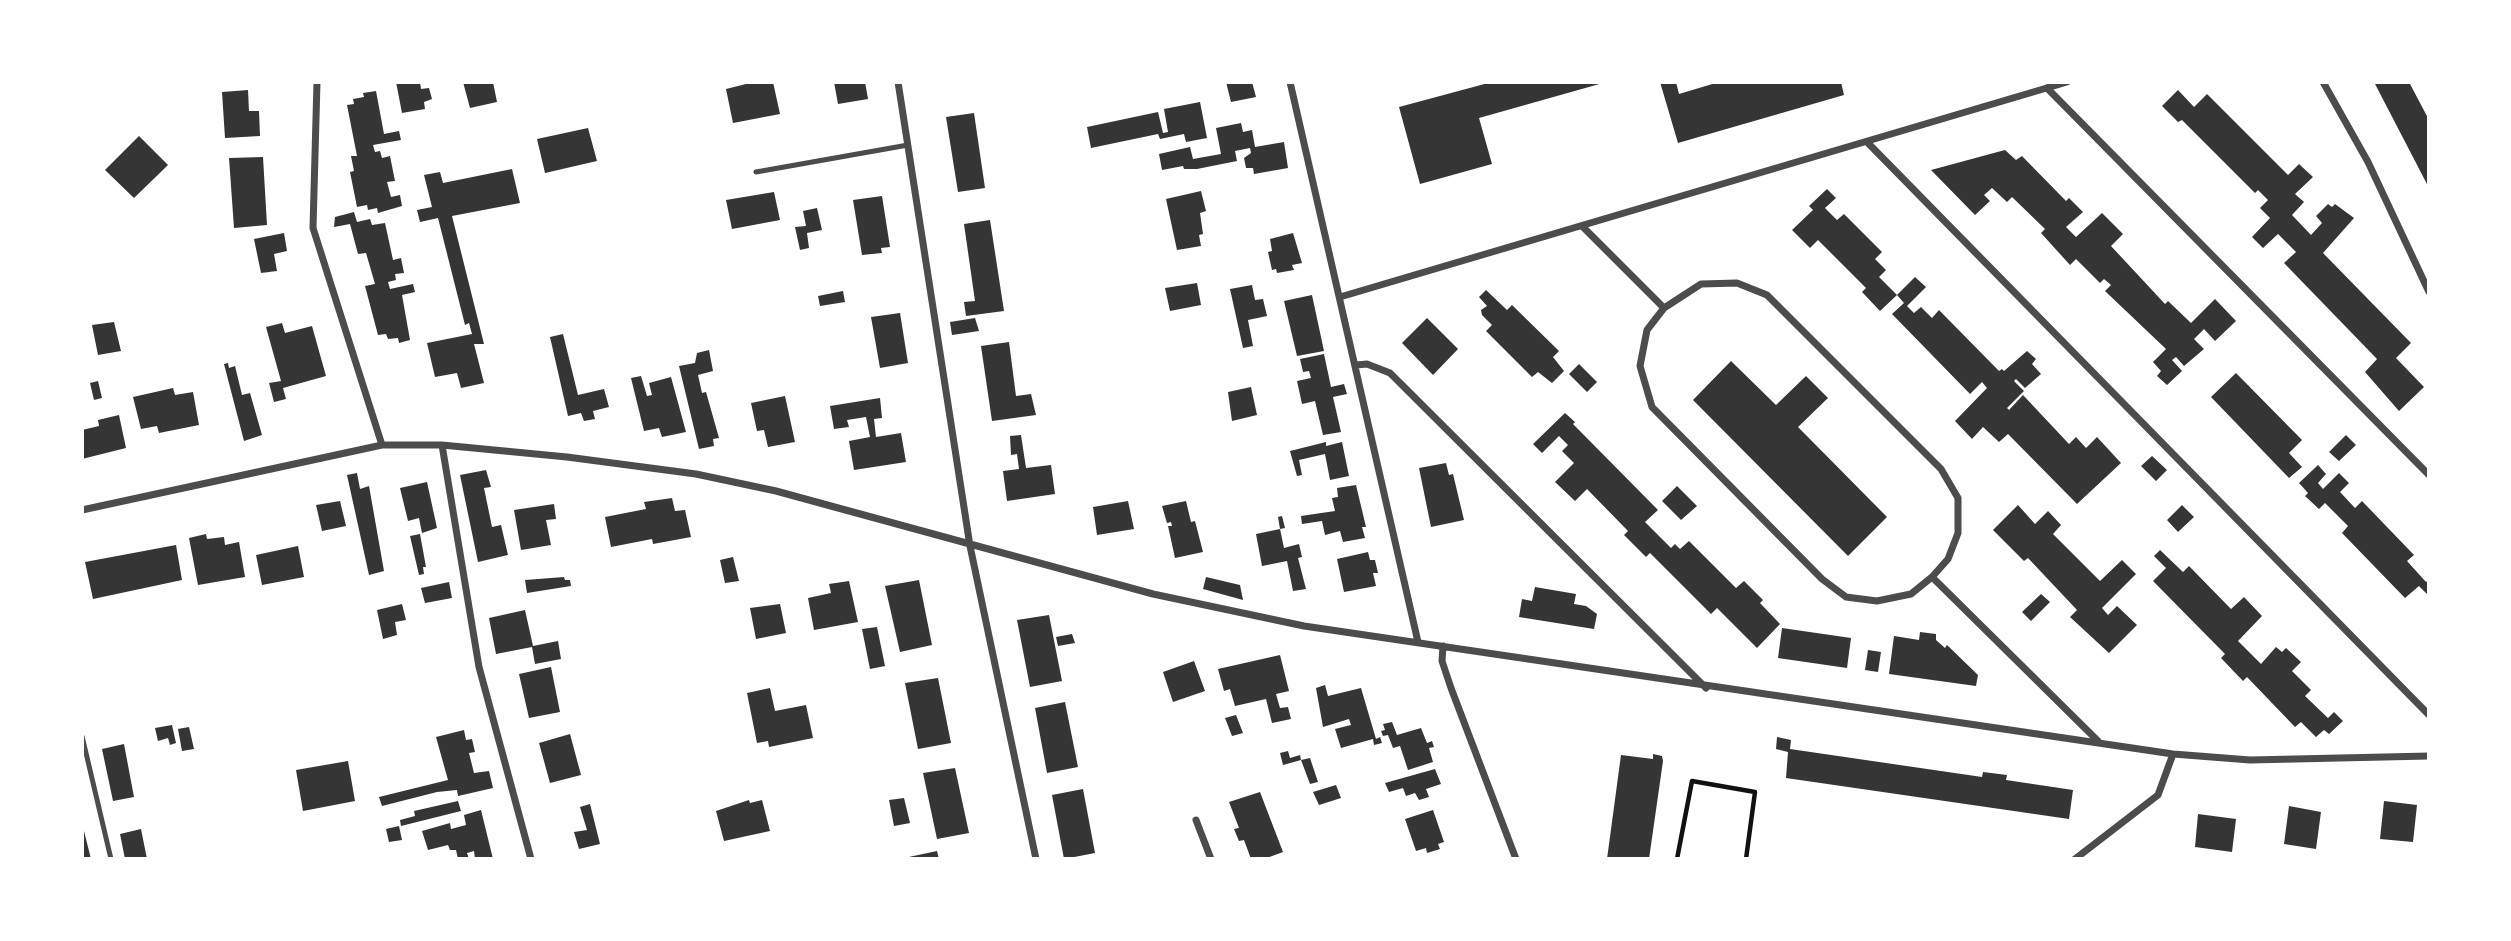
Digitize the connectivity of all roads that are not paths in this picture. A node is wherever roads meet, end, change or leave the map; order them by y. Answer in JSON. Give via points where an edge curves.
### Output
{"nodes":[{"id":1,"x":317,"y":82,"type":"edge"},
{"id":2,"x":898,"y":82,"type":"edge"},
{"id":3,"x":1290,"y":82,"type":"edge"},
{"id":4,"x":2067,"y":82,"type":"edge"},
{"id":5,"x":2323,"y":82,"type":"edge"},
{"id":6,"x":2047,"y":88,"type":"junction"},
{"id":7,"x":1867,"y":142,"type":"junction"},
{"id":8,"x":908,"y":145,"type":"junction"},
{"id":9,"x":756,"y":172,"type":"dead end"},
{"id":10,"x":1583,"y":227,"type":"junction"},
{"id":11,"x":2429,"y":292,"type":"edge"},
{"id":12,"x":1340,"y":297,"type":"junction"},
{"id":13,"x":1664,"y":308,"type":"junction"},
{"id":14,"x":1356,"y":365,"type":"junction"},
{"id":15,"x":382,"y":444,"type":"junction"},
{"id":16,"x":442,"y":445,"type":"junction"},
{"id":17,"x":2429,"y":475,"type":"edge"},
{"id":18,"x":82,"y":510,"type":"edge"},
{"id":19,"x":970,"y":546,"type":"junction"},
{"id":20,"x":1932,"y":578,"type":"junction"},
{"id":21,"x":1418,"y":642,"type":"junction"},
{"id":22,"x":1443,"y":646,"type":"junction"},
{"id":23,"x":1706,"y":688,"type":"junction"},
{"id":24,"x":2429,"y":715,"type":"edge"},
{"id":25,"x":82,"y":736,"type":"edge"},
{"id":26,"x":2098,"y":742,"type":"junction"},
{"id":27,"x":2173,"y":754,"type":"junction"},
{"id":28,"x":2429,"y":755,"type":"edge"},
{"id":29,"x":1196,"y":820,"type":"dead end"},
{"id":30,"x":111,"y":859,"type":"edge"},
{"id":31,"x":531,"y":859,"type":"edge"},
{"id":32,"x":1036,"y":859,"type":"edge"},
{"id":33,"x":1212,"y":859,"type":"edge"},
{"id":34,"x":1516,"y":859,"type":"edge"},
{"id":35,"x":2075,"y":859,"type":"edge"}],
"edges":[{"from":1,"to":15,"type":"street","via":[[313,228]]},
{"from":2,"to":8,"type":"street"},
{"from":3,"to":12,"type":"street"},
{"from":4,"to":6,"type":"street"},
{"from":5,"to":11,"type":"street","via":[[2368,162]]},
{"from":6,"to":7,"type":"street"},
{"from":6,"to":17,"type":"street"},
{"from":7,"to":10,"type":"street"},
{"from":7,"to":24,"type":"street"},
{"from":8,"to":9,"type":"lane"},
{"from":8,"to":19,"type":"street"},
{"from":10,"to":12,"type":"street"},
{"from":10,"to":13,"type":"street"},
{"from":12,"to":14,"type":"street"},
{"from":13,"to":20,"type":"street","via":[[1647,330],[1640,366],[1652,407],[1812,570],[1846,597],[1877,601],[1911,594]]},
{"from":13,"to":20,"type":"street","via":[[1701,284],[1737,283],[1767,295],[1941,469],[1958,498],[1958,533],[1948,559]]},
{"from":14,"to":21,"type":"street"},
{"from":14,"to":23,"type":"street","via":[[1390,373]]},
{"from":15,"to":16,"type":"street"},
{"from":15,"to":18,"type":"street"},
{"from":16,"to":19,"type":"street","via":[[696,474]]},
{"from":16,"to":31,"type":"street","via":[[479,667]]},
{"from":19,"to":21,"type":"street","via":[[1153,594],[1304,626]]},
{"from":19,"to":32,"type":"street"},
{"from":20,"to":26,"type":"street"},
{"from":21,"to":22,"type":"street"},
{"from":22,"to":23,"type":"street"},
{"from":22,"to":34,"type":"street","via":[[1441,656],[1451,688]]},
{"from":23,"to":26,"type":"street"},
{"from":25,"to":30,"type":"lane"},
{"from":26,"to":27,"type":"street"},
{"from":27,"to":28,"type":"street","via":[[2250,760]]},
{"from":27,"to":35,"type":"street","via":[[2158,795]]},
{"from":29,"to":33,"type":"street"}]}
